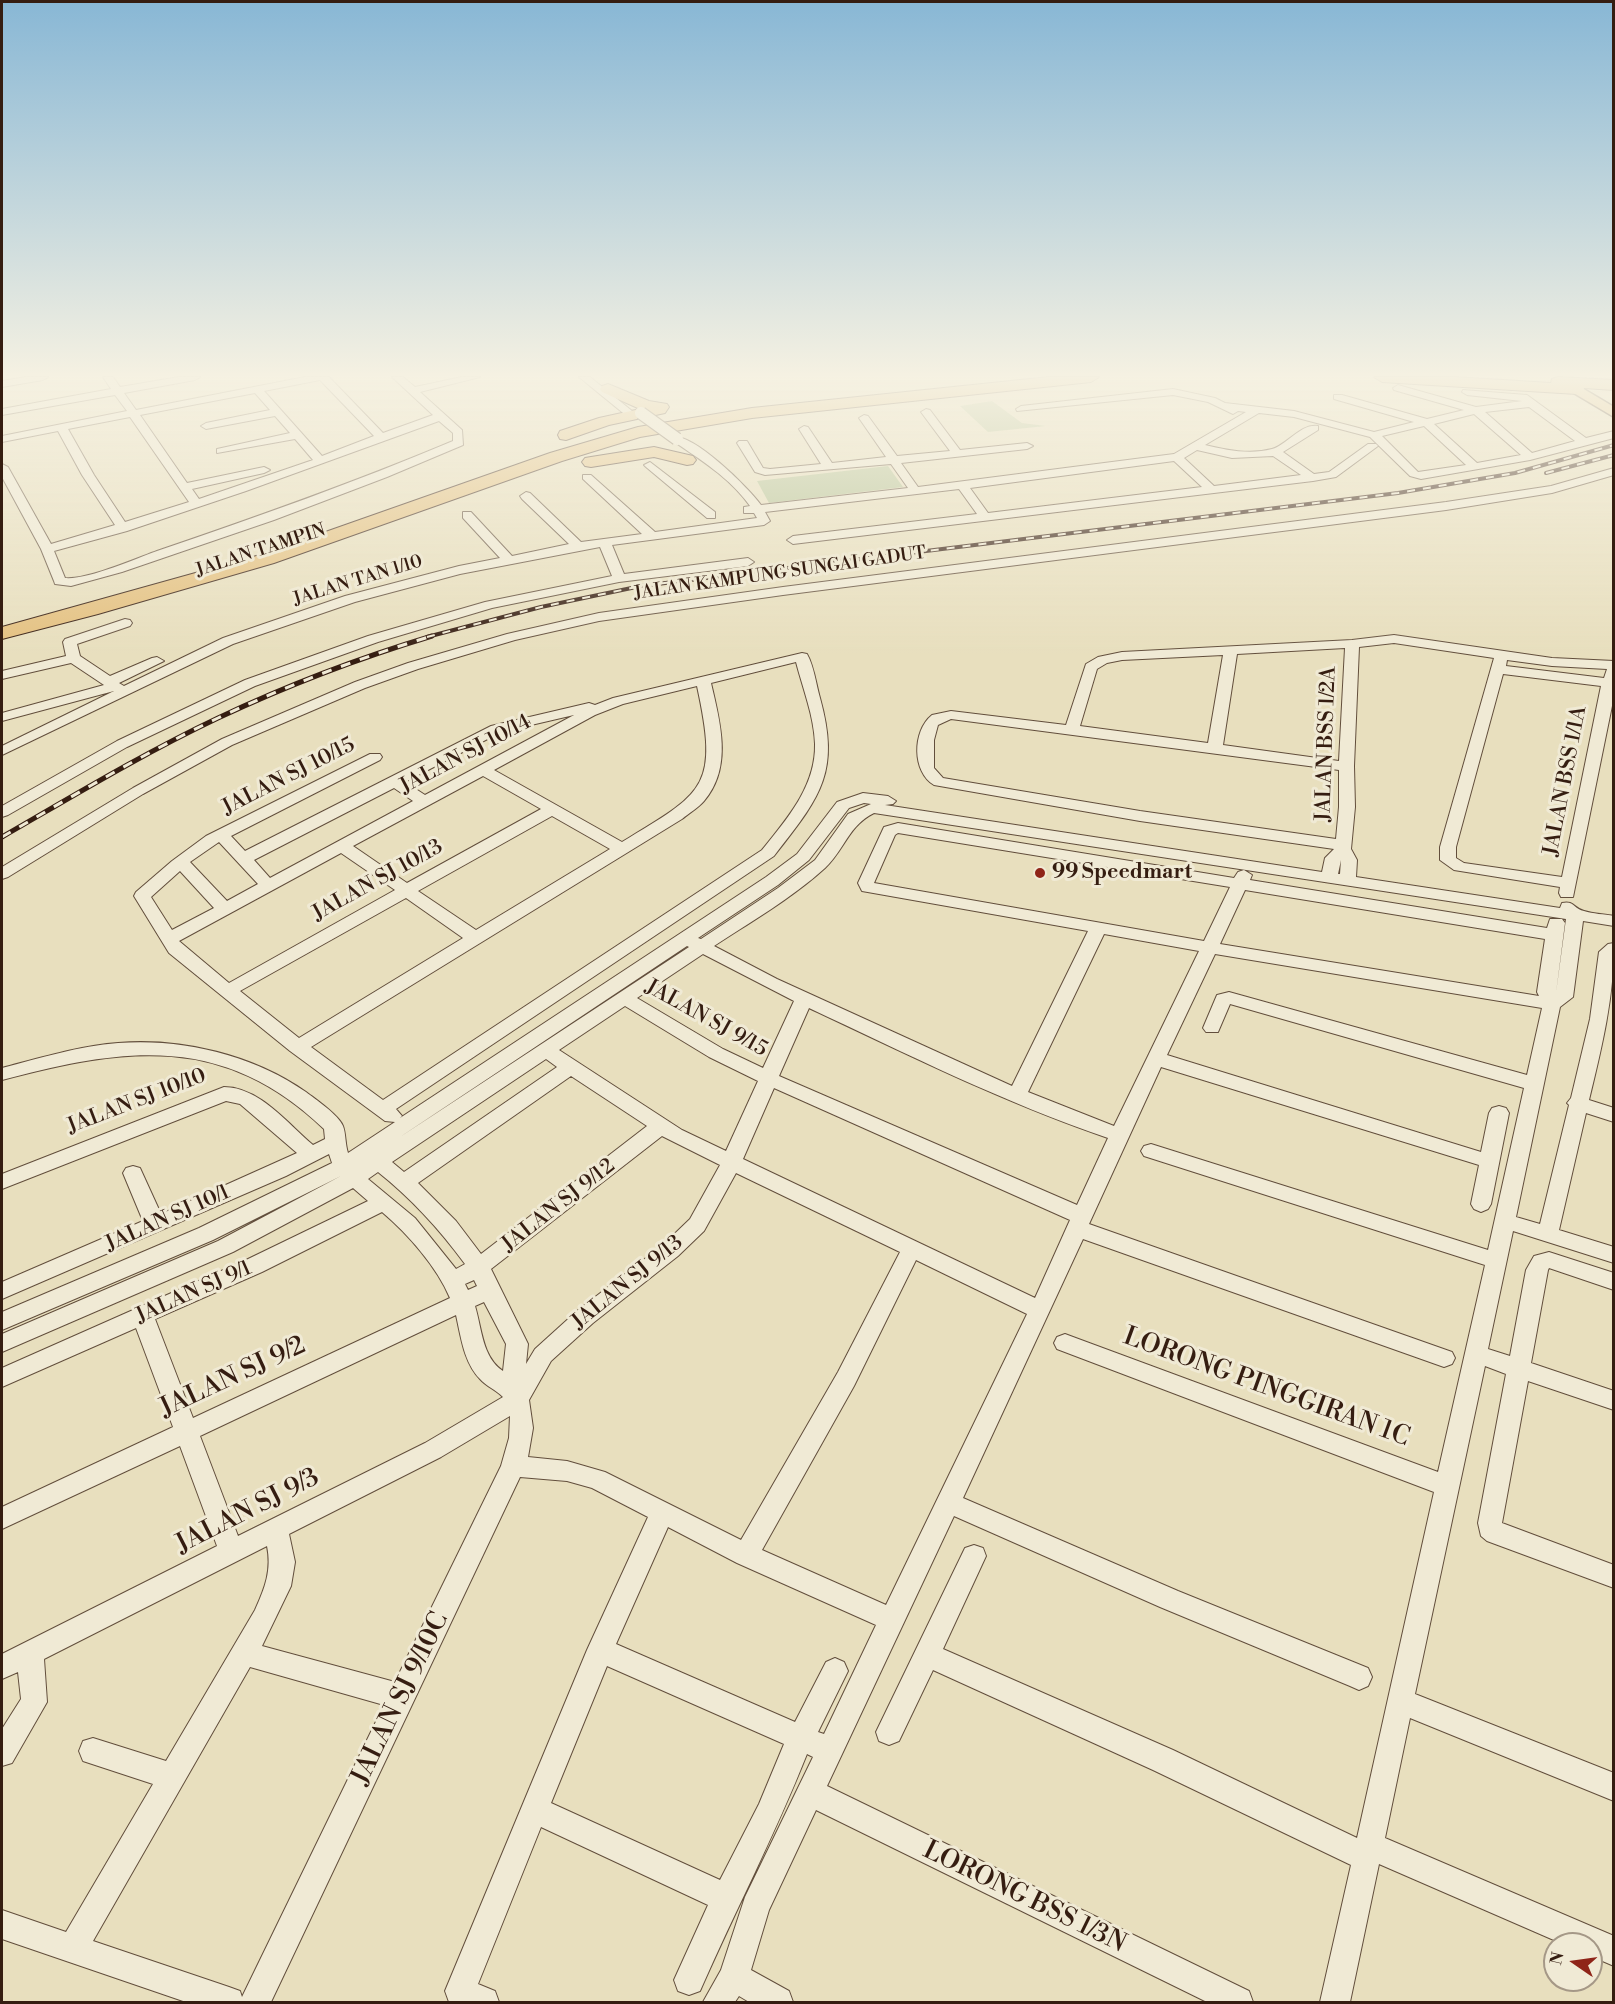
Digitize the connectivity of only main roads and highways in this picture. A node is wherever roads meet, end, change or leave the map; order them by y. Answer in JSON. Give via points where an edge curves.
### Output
{"nodes":[{"id":1,"x":471,"y":471,"type":"edge"},
{"id":2,"x":503,"y":471,"type":"edge"},
{"id":3,"x":518,"y":471,"type":"edge"},
{"id":4,"x":581,"y":471,"type":"edge"},
{"id":5,"x":266,"y":550,"type":"junction"},
{"id":6,"x":294,"y":550,"type":"junction"},
{"id":7,"x":2,"y":625,"type":"edge"},
{"id":8,"x":2,"y":633,"type":"edge"}],
"edges":[{"from":1,"to":5,"type":"highway"},
{"from":2,"to":5,"type":"highway","name":"JALAN TAMPIN"},
{"from":3,"to":6,"type":"highway","name":"JALAN TAMPIN"},
{"from":4,"to":6,"type":"highway","via":[[495,488],[358,534]]},
{"from":5,"to":7,"type":"highway","name":"JALAN TAMPIN"},
{"from":6,"to":8,"type":"highway","name":"JALAN TAMPIN"}]}
